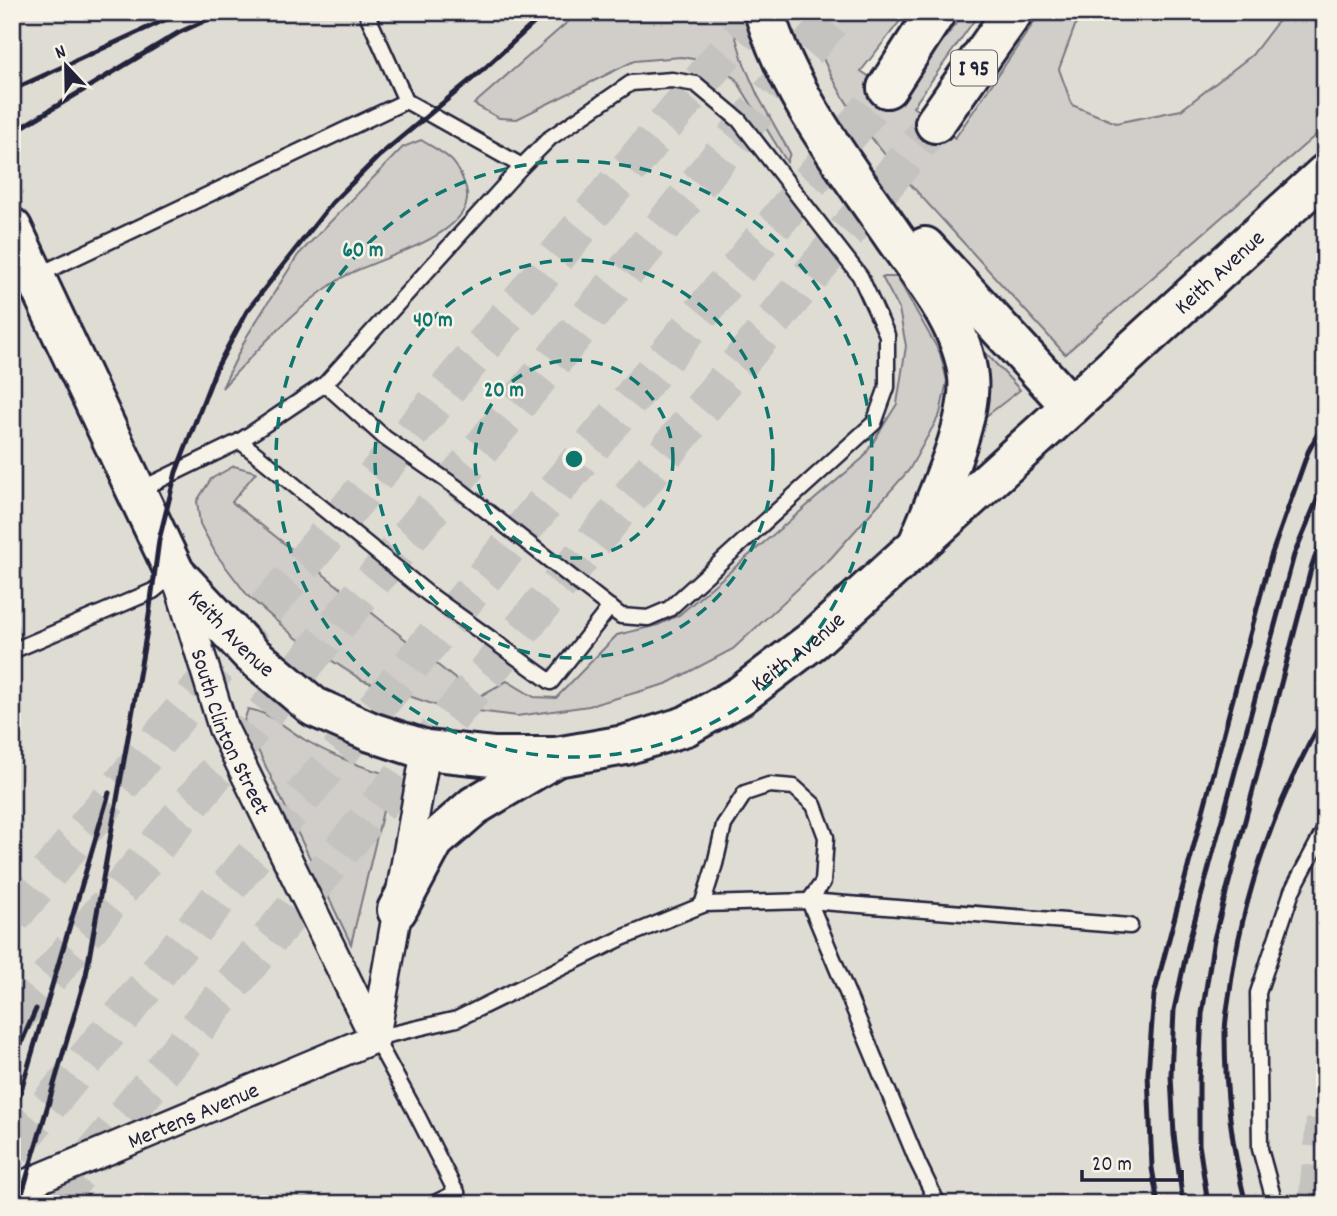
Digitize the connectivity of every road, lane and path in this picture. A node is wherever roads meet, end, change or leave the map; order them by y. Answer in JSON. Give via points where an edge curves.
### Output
{"nodes":[{"id":1,"x":366,"y":12,"type":"edge"},
{"id":2,"x":764,"y":12,"type":"edge"},
{"id":3,"x":936,"y":12,"type":"edge"},
{"id":4,"x":1013,"y":12,"type":"edge"},
{"id":5,"x":887,"y":88,"type":"tunnel mouth"},
{"id":6,"x":406,"y":101,"type":"junction"},
{"id":7,"x":935,"y":123,"type":"tunnel mouth"},
{"id":8,"x":841,"y":160,"type":"junction"},
{"id":9,"x":522,"y":166,"type":"junction"},
{"id":10,"x":1325,"y":174,"type":"edge"},
{"id":11,"x":12,"y":228,"type":"edge"},
{"id":12,"x":35,"y":276,"type":"junction"},
{"id":13,"x":325,"y":384,"type":"junction"},
{"id":14,"x":1072,"y":406,"type":"junction"},
{"id":15,"x":240,"y":441,"type":"junction"},
{"id":16,"x":136,"y":492,"type":"junction"},
{"id":17,"x":918,"y":544,"type":"junction"},
{"id":18,"x":175,"y":573,"type":"junction"},
{"id":19,"x":610,"y":607,"type":"junction"},
{"id":20,"x":12,"y":651,"type":"edge"},
{"id":21,"x":426,"y":750,"type":"junction"},
{"id":22,"x":556,"y":757,"type":"junction"},
{"id":23,"x":1325,"y":829,"type":"edge"},
{"id":24,"x":809,"y":901,"type":"junction"},
{"id":25,"x":702,"y":905,"type":"junction"},
{"id":26,"x":397,"y":910,"type":"junction"},
{"id":27,"x":1130,"y":926,"type":"dead end"},
{"id":28,"x":375,"y":1038,"type":"junction"},
{"id":29,"x":12,"y":1190,"type":"edge"},
{"id":30,"x":460,"y":1198,"type":"edge"},
{"id":31,"x":433,"y":1204,"type":"edge"},
{"id":32,"x":938,"y":1204,"type":"edge"},
{"id":33,"x":1275,"y":1204,"type":"edge"}],
"edges":[{"from":1,"to":6,"type":"lane"},
{"from":2,"to":8,"type":"main road","via":[[805,106]]},
{"from":3,"to":5,"type":"main road","number":"I 95"},
{"from":4,"to":7,"type":"main road","number":"I 95"},
{"from":6,"to":9,"type":"lane"},
{"from":6,"to":12,"type":"lane"},
{"from":8,"to":14,"type":"main road"},
{"from":8,"to":17,"type":"main road","via":[[937,297],[958,340],[968,377],[966,416]]},
{"from":9,"to":13,"type":"lane"},
{"from":9,"to":19,"type":"lane","via":[[550,138],[631,83],[672,80],[696,84],[739,120],[860,276],[887,335],[887,387],[874,423],[669,609],[648,618],[621,616]]},
{"from":10,"to":14,"type":"main road","name":"Keith Avenue"},
{"from":11,"to":12,"type":"main road","name":"South Clinton Street"},
{"from":12,"to":16,"type":"main road","name":"South Clinton Street"},
{"from":13,"to":15,"type":"lane"},
{"from":13,"to":19,"type":"lane","via":[[385,438]]},
{"from":14,"to":17,"type":"main road","name":"Keith Avenue"},
{"from":15,"to":16,"type":"lane"},
{"from":15,"to":19,"type":"lane","via":[[427,593],[551,682]]},
{"from":16,"to":18,"type":"main road","name":"South Clinton Street"},
{"from":17,"to":22,"type":"main road","name":"Keith Avenue","via":[[812,641],[741,695],[685,726],[625,745]]},
{"from":18,"to":20,"type":"lane","via":[[153,591]]},
{"from":18,"to":21,"type":"main road","name":"Keith Avenue","via":[[251,654],[314,707]]},
{"from":18,"to":28,"type":"street","name":"South Clinton Street","via":[[223,728]]},
{"from":21,"to":22,"type":"main road","name":"Keith Avenue"},
{"from":21,"to":26,"type":"street"},
{"from":22,"to":26,"type":"main road","via":[[474,806],[435,841]]},
{"from":23,"to":33,"type":"lane","via":[[1292,891],[1258,993],[1260,1149]]},
{"from":24,"to":25,"type":"lane"},
{"from":24,"to":25,"type":"lane","via":[[823,881],[826,837],[814,805],[794,787],[769,785],[745,793],[724,825]]},
{"from":24,"to":27,"type":"lane"},
{"from":24,"to":32,"type":"lane"},
{"from":25,"to":28,"type":"lane","via":[[622,938],[457,1019]]},
{"from":26,"to":28,"type":"street"},
{"from":28,"to":29,"type":"street","name":"Mertens Avenue"},
{"from":28,"to":30,"type":"lane","name":"South Clinton Street"},
{"from":30,"to":31,"type":"lane"}]}
